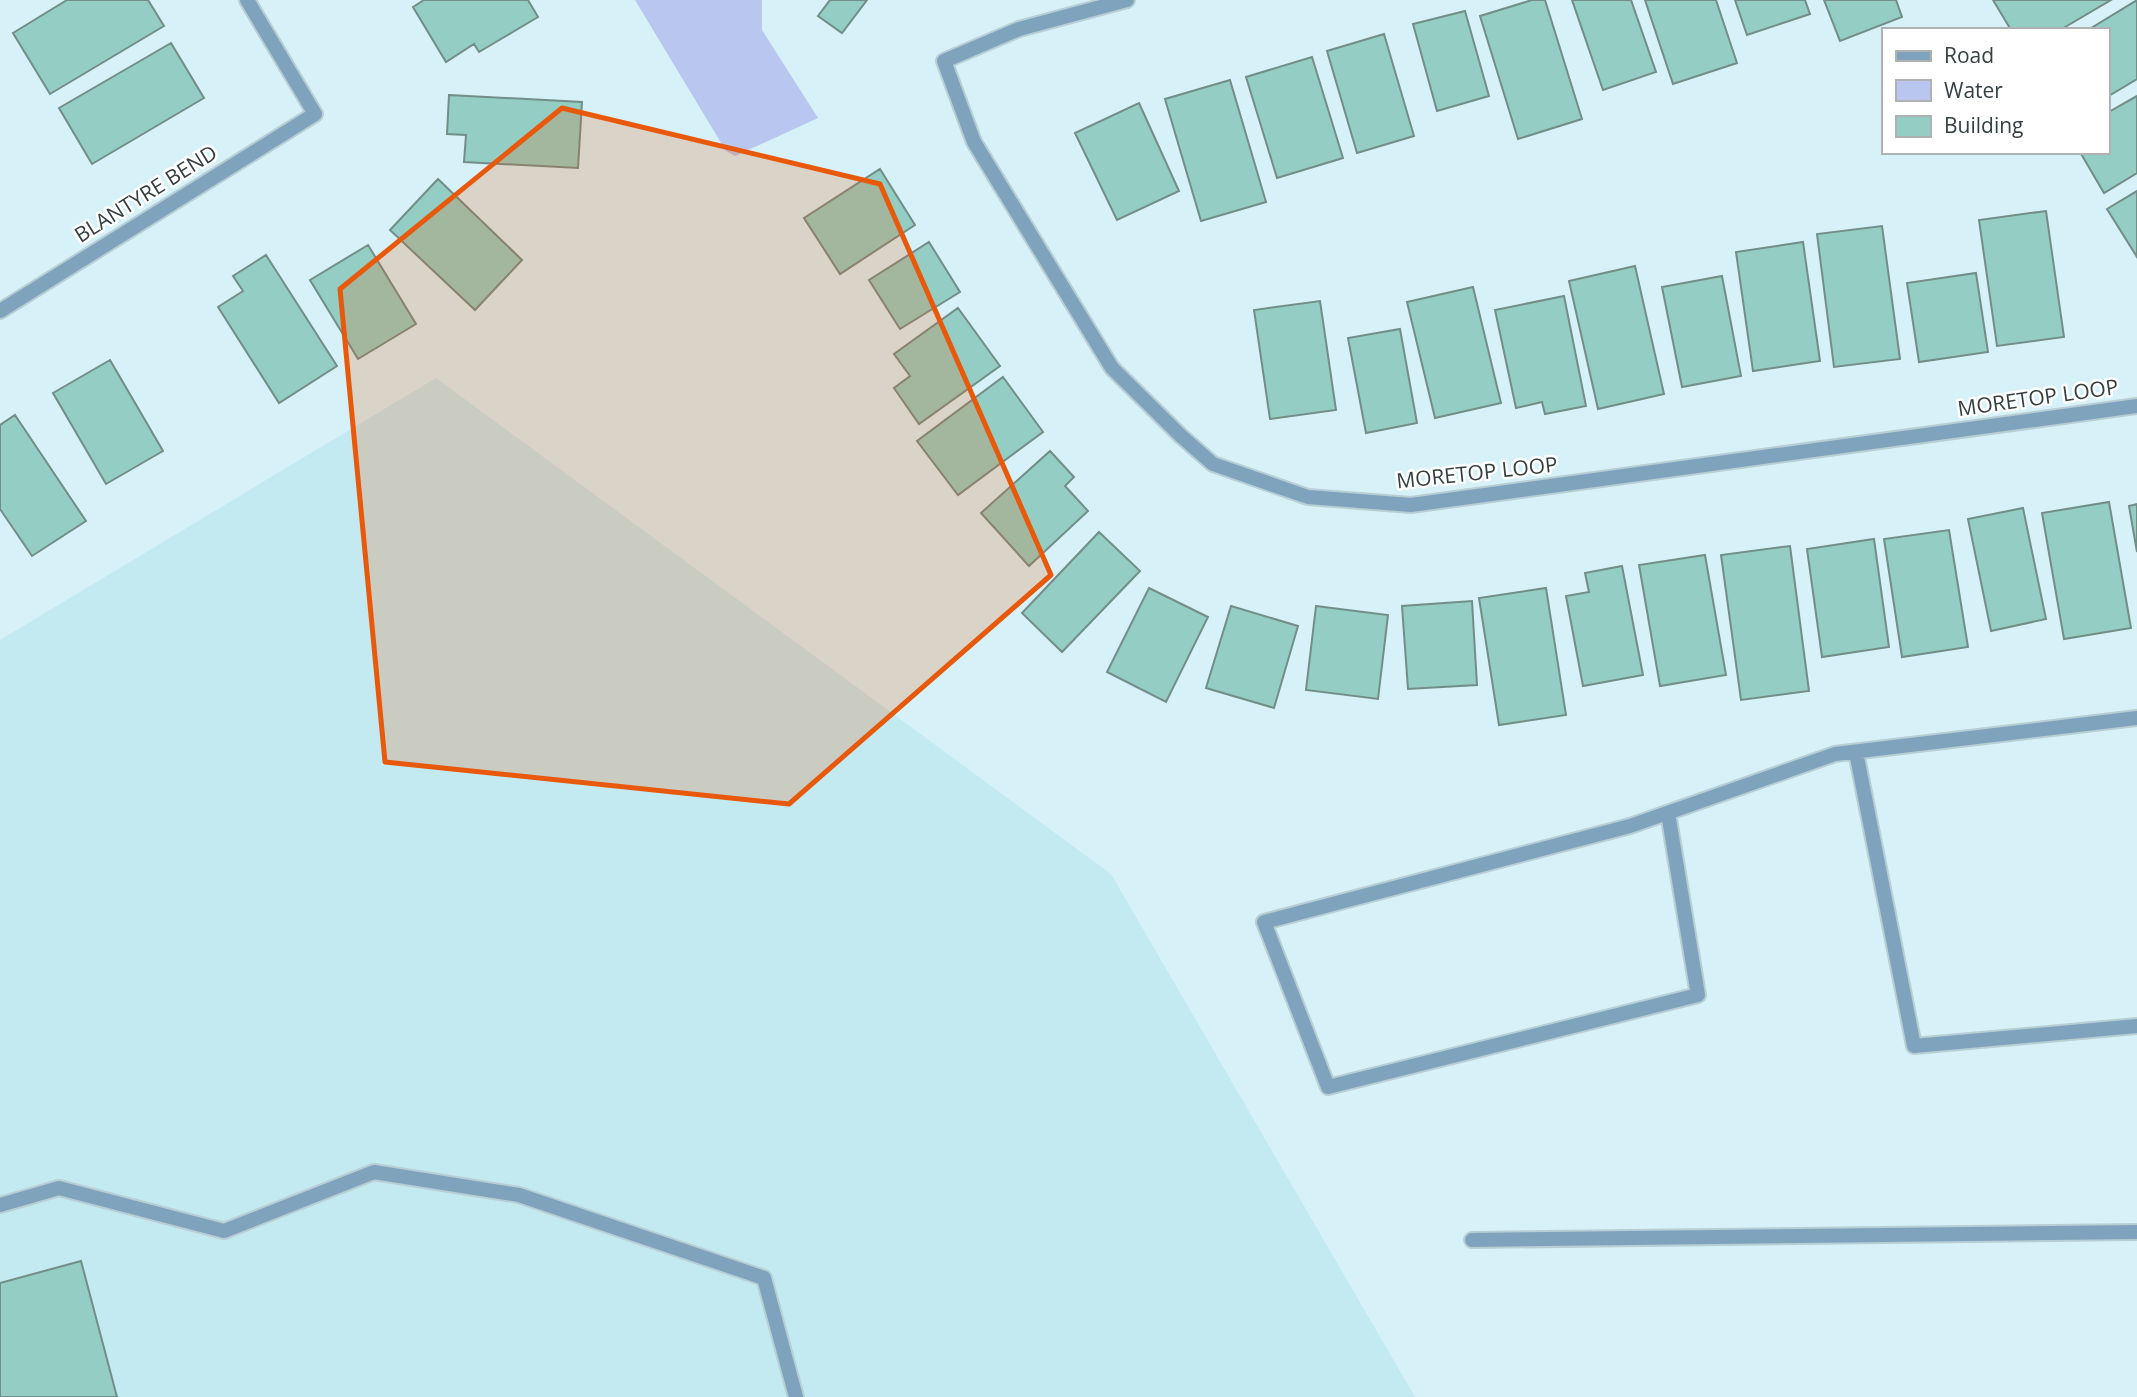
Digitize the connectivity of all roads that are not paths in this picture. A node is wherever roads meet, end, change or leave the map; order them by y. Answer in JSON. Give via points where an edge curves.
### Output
{"nodes":[{"id":1,"x":247,"y":0,"type":"edge"},
{"id":2,"x":1127,"y":0,"type":"edge"},
{"id":3,"x":0,"y":311,"type":"edge"},
{"id":4,"x":2137,"y":406,"type":"edge"},
{"id":5,"x":2137,"y":718,"type":"edge"},
{"id":6,"x":1856,"y":752,"type":"junction"},
{"id":7,"x":1668,"y":813,"type":"junction"},
{"id":8,"x":2137,"y":1026,"type":"edge"},
{"id":9,"x":0,"y":1205,"type":"edge"},
{"id":10,"x":2137,"y":1232,"type":"edge"},
{"id":11,"x":1472,"y":1240,"type":"dead end"},
{"id":12,"x":796,"y":1397,"type":"edge"}],
"edges":[{"from":1,"to":3,"type":"street","name":"BLANTYRE BEND","via":[[314,114]]},
{"from":2,"to":4,"type":"street","name":"MORETOP LOOP","via":[[1019,29],[944,61],[974,142],[1112,368],[1213,464],[1308,498],[1411,505]]},
{"from":5,"to":6,"type":"street"},
{"from":6,"to":7,"type":"street","via":[[1835,754]]},
{"from":6,"to":8,"type":"street","via":[[1914,1046]]},
{"from":7,"to":7,"type":"street","via":[[1264,922],[1328,1087],[1698,995]]},
{"from":9,"to":12,"type":"street","via":[[59,1188],[224,1231],[374,1172],[519,1195],[764,1278]]},
{"from":10,"to":11,"type":"street"}]}
